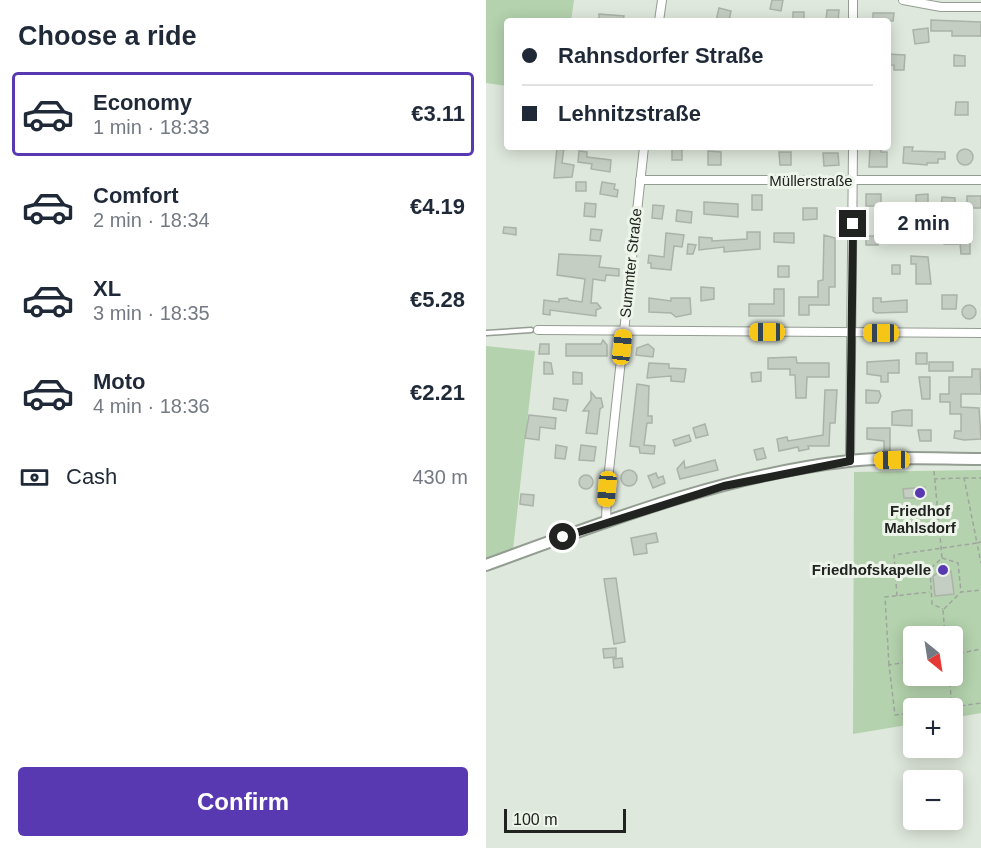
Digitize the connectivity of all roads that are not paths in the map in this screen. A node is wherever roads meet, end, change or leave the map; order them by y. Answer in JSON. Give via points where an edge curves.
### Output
{"nodes":[{"id":1,"x":662,"y":0,"type":"edge"},
{"id":2,"x":854,"y":0,"type":"edge"},
{"id":3,"x":903,"y":0,"type":"edge"},
{"id":4,"x":981,"y":7,"type":"edge"},
{"id":5,"x":659,"y":18,"type":"edge"},
{"id":6,"x":854,"y":18,"type":"edge"},
{"id":7,"x":644,"y":150,"type":"edge"},
{"id":8,"x":853,"y":150,"type":"edge"},
{"id":9,"x":640,"y":180,"type":"junction"},
{"id":10,"x":981,"y":180,"type":"edge"},
{"id":11,"x":853,"y":181,"type":"junction"},
{"id":12,"x":535,"y":330,"type":"joint"},
{"id":13,"x":624,"y":331,"type":"junction"},
{"id":14,"x":486,"y":333,"type":"edge"},
{"id":15,"x":851,"y":333,"type":"junction"},
{"id":16,"x":981,"y":333,"type":"edge"},
{"id":17,"x":981,"y":459,"type":"edge"},
{"id":18,"x":850,"y":461,"type":"junction"},
{"id":19,"x":606,"y":522,"type":"junction"},
{"id":20,"x":486,"y":564,"type":"edge"}],
"edges":[{"from":1,"to":5,"type":"street"},
{"from":2,"to":6,"type":"street"},
{"from":3,"to":4,"type":"street","via":[[941,7]]},
{"from":7,"to":9,"type":"street","name":"Summter Straße"},
{"from":8,"to":11,"type":"street"},
{"from":9,"to":11,"type":"street","name":"Müllerstraße"},
{"from":9,"to":13,"type":"street","name":"Summter Straße"},
{"from":10,"to":11,"type":"street","name":"Müllerstraße"},
{"from":11,"to":15,"type":"street"},
{"from":12,"to":13,"type":"street"},
{"from":12,"to":14,"type":"lane"},
{"from":13,"to":15,"type":"street"},
{"from":13,"to":19,"type":"street","name":"Summter Straße"},
{"from":15,"to":16,"type":"street"},
{"from":15,"to":18,"type":"street"},
{"from":17,"to":18,"type":"street"},
{"from":18,"to":19,"type":"street","via":[[724,486]]},
{"from":19,"to":20,"type":"street"}]}
